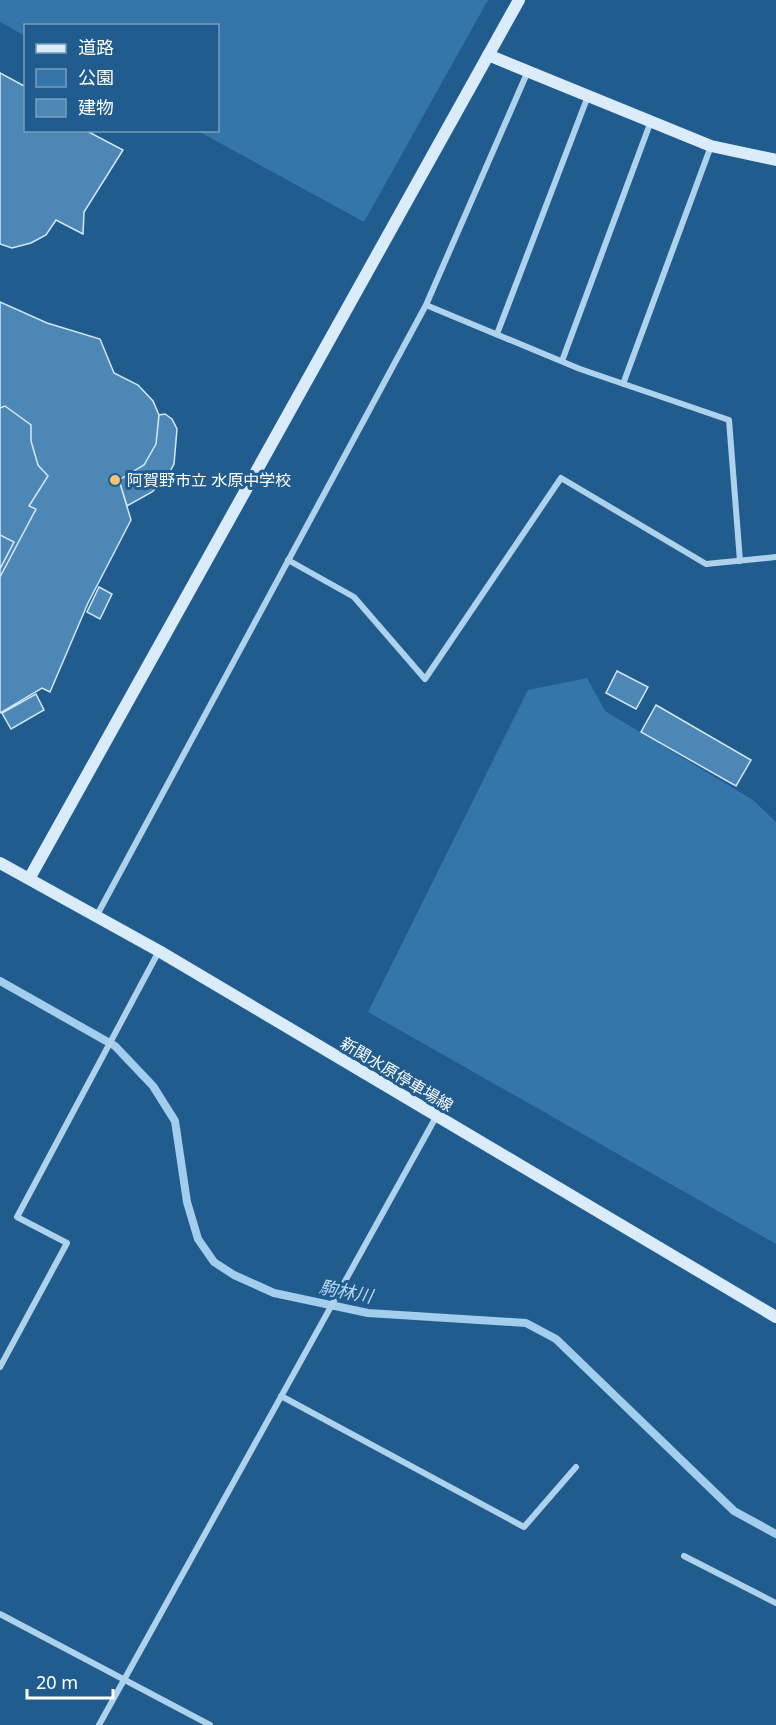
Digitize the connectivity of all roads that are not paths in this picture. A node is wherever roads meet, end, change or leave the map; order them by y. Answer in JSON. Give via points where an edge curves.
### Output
{"nodes":[{"id":1,"x":519,"y":0,"type":"edge"},
{"id":2,"x":488,"y":55,"type":"junction"},
{"id":3,"x":528,"y":71,"type":"junction"},
{"id":4,"x":588,"y":95,"type":"junction"},
{"id":5,"x":652,"y":120,"type":"junction"},
{"id":6,"x":711,"y":146,"type":"junction"},
{"id":7,"x":776,"y":160,"type":"edge"},
{"id":8,"x":426,"y":305,"type":"junction"},
{"id":9,"x":497,"y":334,"type":"junction"},
{"id":10,"x":562,"y":361,"type":"junction"},
{"id":11,"x":623,"y":384,"type":"junction"},
{"id":12,"x":776,"y":557,"type":"edge"},
{"id":13,"x":288,"y":560,"type":"junction"},
{"id":14,"x":740,"y":561,"type":"junction"},
{"id":15,"x":0,"y":863,"type":"edge"},
{"id":16,"x":29,"y":879,"type":"junction"},
{"id":17,"x":96,"y":917,"type":"junction"},
{"id":18,"x":159,"y":951,"type":"junction"},
{"id":19,"x":436,"y":1117,"type":"junction"},
{"id":20,"x":776,"y":1317,"type":"edge"},
{"id":21,"x":0,"y":1367,"type":"edge"},
{"id":22,"x":281,"y":1396,"type":"junction"},
{"id":23,"x":576,"y":1467,"type":"dead end"},
{"id":24,"x":684,"y":1556,"type":"dead end"},
{"id":25,"x":776,"y":1603,"type":"edge"},
{"id":26,"x":0,"y":1614,"type":"edge"},
{"id":27,"x":124,"y":1680,"type":"junction"},
{"id":28,"x":99,"y":1725,"type":"edge"},
{"id":29,"x":210,"y":1725,"type":"edge"}],
"edges":[{"from":1,"to":2,"type":"street"},
{"from":2,"to":3,"type":"street"},
{"from":2,"to":16,"type":"street"},
{"from":3,"to":4,"type":"street"},
{"from":3,"to":8,"type":"street"},
{"from":4,"to":5,"type":"street"},
{"from":4,"to":9,"type":"street"},
{"from":5,"to":6,"type":"street"},
{"from":5,"to":10,"type":"street"},
{"from":6,"to":7,"type":"street"},
{"from":6,"to":11,"type":"street"},
{"from":8,"to":9,"type":"street"},
{"from":8,"to":13,"type":"street"},
{"from":9,"to":10,"type":"street"},
{"from":10,"to":11,"type":"street"},
{"from":11,"to":14,"type":"street","via":[[729,420]]},
{"from":12,"to":14,"type":"street"},
{"from":13,"to":14,"type":"street","via":[[354,597],[425,679],[561,478],[706,564]]},
{"from":13,"to":17,"type":"street"},
{"from":15,"to":16,"type":"street","name":"新関水原停車場線"},
{"from":16,"to":17,"type":"street","name":"新関水原停車場線"},
{"from":17,"to":18,"type":"street","name":"新関水原停車場線"},
{"from":18,"to":19,"type":"street","name":"新関水原停車場線"},
{"from":18,"to":21,"type":"street","via":[[17,1217],[67,1243]]},
{"from":19,"to":20,"type":"street","name":"新関水原停車場線"},
{"from":19,"to":22,"type":"street"},
{"from":22,"to":23,"type":"street","via":[[524,1527]]},
{"from":22,"to":27,"type":"street"},
{"from":24,"to":25,"type":"street"},
{"from":26,"to":27,"type":"street"},
{"from":27,"to":28,"type":"street"},
{"from":27,"to":29,"type":"street"}]}
